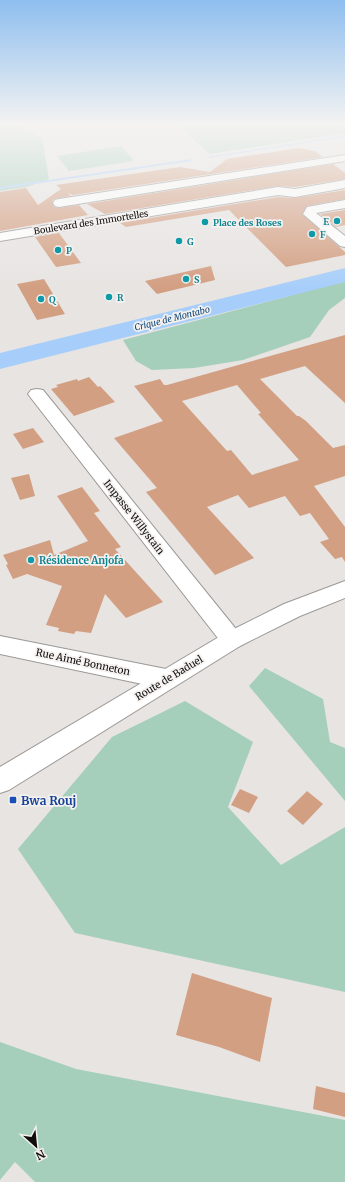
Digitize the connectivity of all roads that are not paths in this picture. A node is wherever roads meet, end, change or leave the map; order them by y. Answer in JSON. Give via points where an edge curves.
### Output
{"nodes":[{"id":1,"x":217,"y":178,"type":"edge"},
{"id":2,"x":331,"y":178,"type":"edge"},
{"id":3,"x":345,"y":184,"type":"edge"},
{"id":4,"x":278,"y":191,"type":"junction"},
{"id":5,"x":59,"y":203,"type":"dead end"},
{"id":6,"x":345,"y":204,"type":"edge"},
{"id":7,"x":0,"y":237,"type":"edge"},
{"id":8,"x":345,"y":243,"type":"edge"},
{"id":9,"x":37,"y":394,"type":"dead end"},
{"id":10,"x":345,"y":589,"type":"edge"},
{"id":11,"x":232,"y":640,"type":"junction"},
{"id":12,"x":0,"y":645,"type":"edge"},
{"id":13,"x":166,"y":679,"type":"junction"},
{"id":14,"x":0,"y":781,"type":"edge"}],
"edges":[{"from":1,"to":5,"type":"street"},
{"from":2,"to":4,"type":"street","name":"Boulevard des Immortelles","via":[[288,185]]},
{"from":3,"to":4,"type":"street","name":"Boulevard des Immortelles","via":[[295,193]]},
{"from":4,"to":7,"type":"street","name":"Boulevard des Immortelles"},
{"from":6,"to":8,"type":"street","via":[[311,210],[309,214]]},
{"from":9,"to":11,"type":"street","name":"Impasse Willystain"},
{"from":10,"to":11,"type":"street","name":"Route de Baduel","via":[[292,610]]},
{"from":11,"to":13,"type":"street","name":"Route de Baduel"},
{"from":12,"to":13,"type":"street","name":"Rue Aimé Bonneton"},
{"from":13,"to":14,"type":"street","name":"Route de Baduel"}]}
